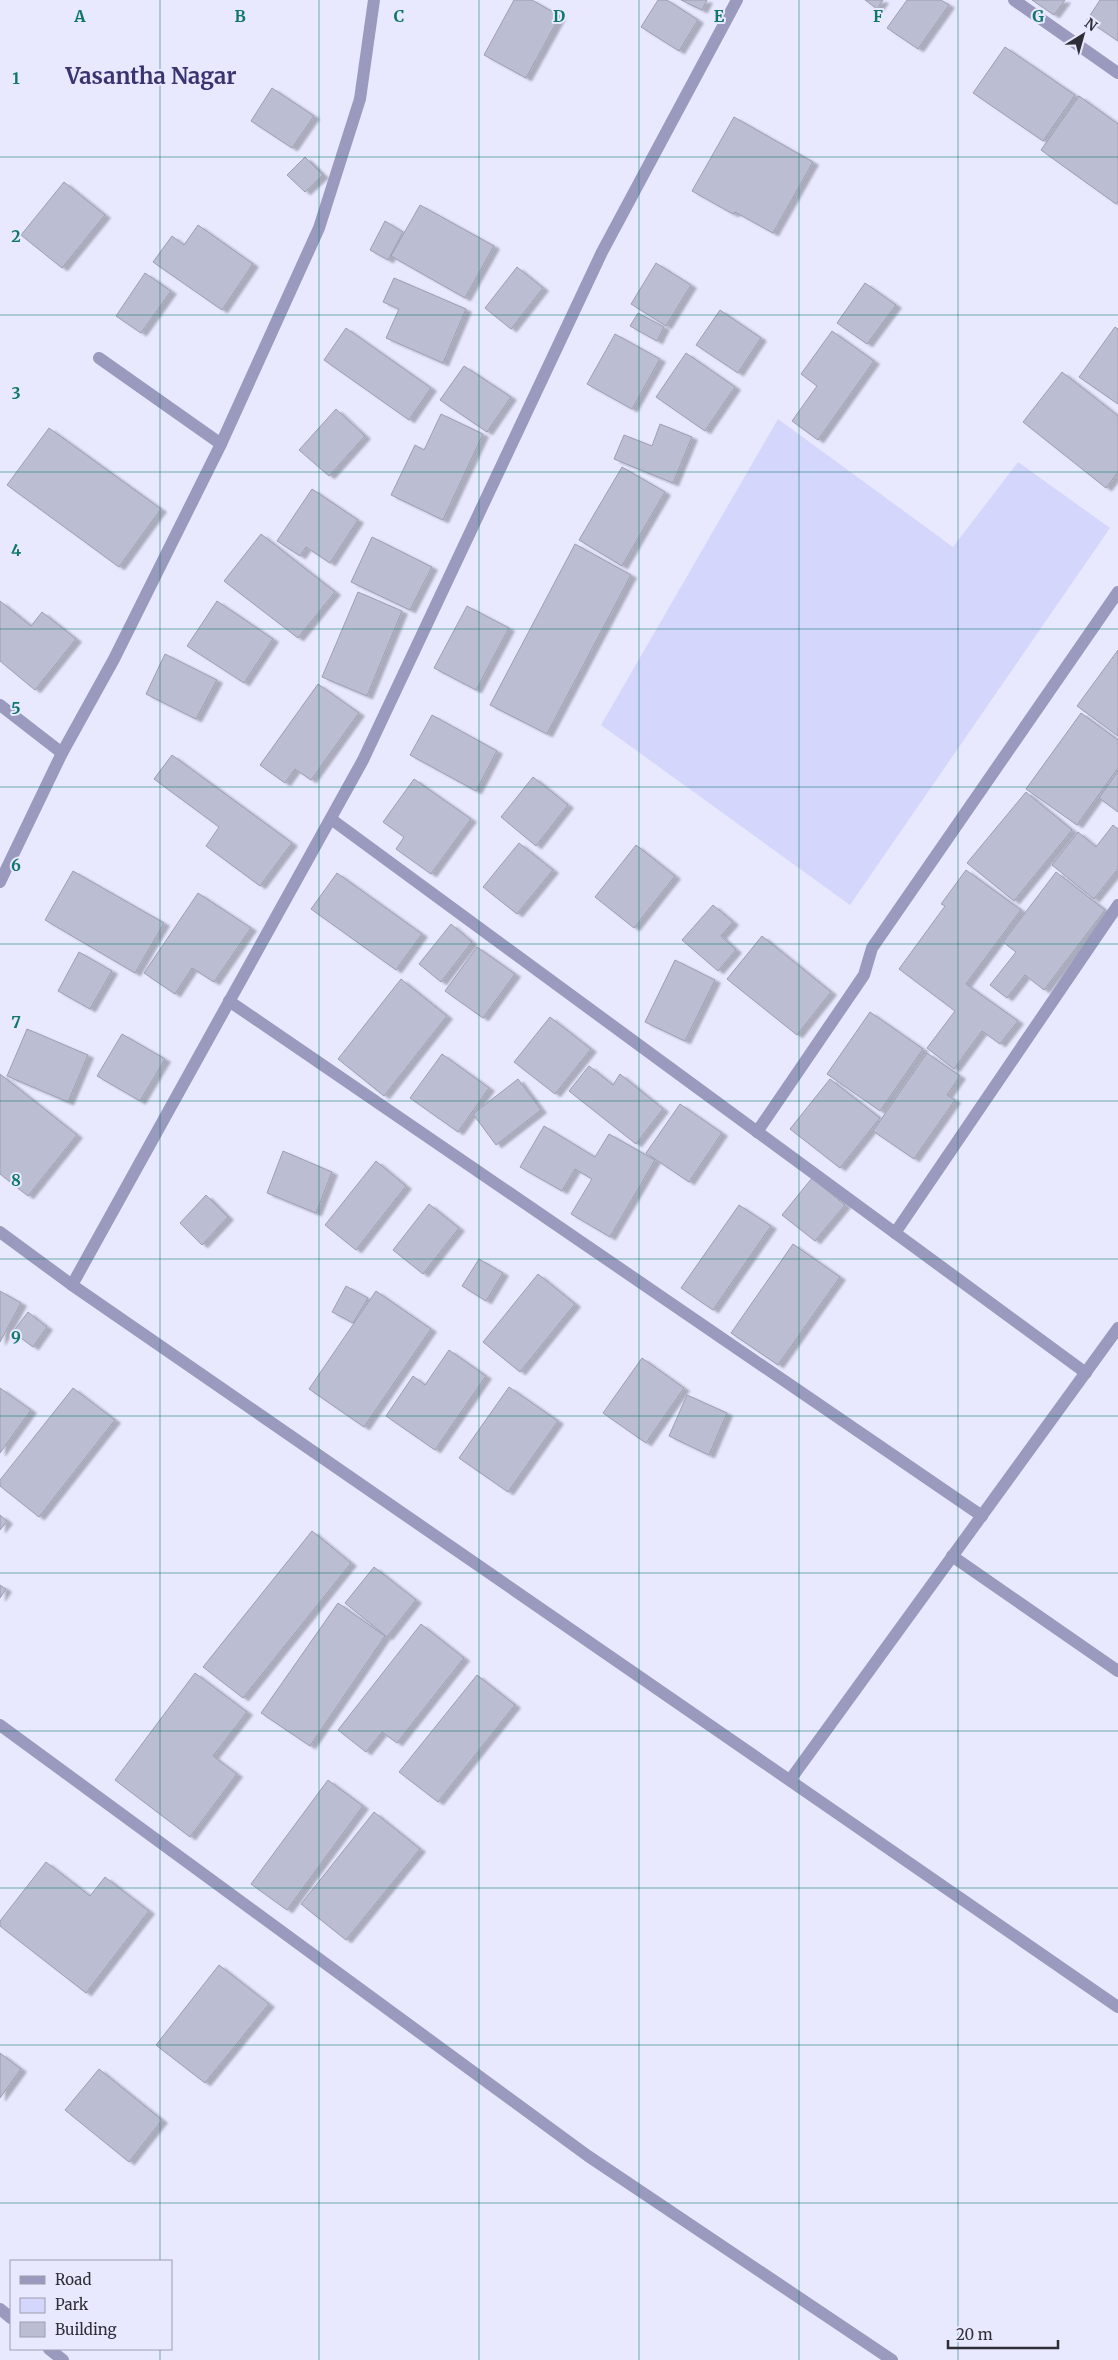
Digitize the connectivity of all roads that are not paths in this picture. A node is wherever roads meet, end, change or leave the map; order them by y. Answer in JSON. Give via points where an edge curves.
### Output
{"nodes":[{"id":1,"x":374,"y":0,"type":"edge"},
{"id":2,"x":737,"y":0,"type":"edge"},
{"id":3,"x":1014,"y":0,"type":"edge"},
{"id":4,"x":1118,"y":73,"type":"edge"},
{"id":5,"x":99,"y":358,"type":"dead end"},
{"id":6,"x":221,"y":444,"type":"junction"},
{"id":7,"x":1118,"y":592,"type":"edge"},
{"id":8,"x":0,"y":704,"type":"edge"},
{"id":9,"x":62,"y":753,"type":"junction"},
{"id":10,"x":331,"y":819,"type":"junction"},
{"id":11,"x":0,"y":882,"type":"edge"},
{"id":12,"x":1118,"y":905,"type":"edge"},
{"id":13,"x":229,"y":1001,"type":"junction"},
{"id":14,"x":757,"y":1132,"type":"junction"},
{"id":15,"x":0,"y":1232,"type":"edge"},
{"id":16,"x":895,"y":1232,"type":"junction"},
{"id":17,"x":72,"y":1285,"type":"junction"},
{"id":18,"x":1118,"y":1328,"type":"edge"},
{"id":19,"x":1086,"y":1373,"type":"junction"},
{"id":20,"x":982,"y":1516,"type":"junction"},
{"id":21,"x":952,"y":1556,"type":"junction"},
{"id":22,"x":1118,"y":1672,"type":"edge"},
{"id":23,"x":0,"y":1725,"type":"edge"},
{"id":24,"x":790,"y":1780,"type":"junction"},
{"id":25,"x":1118,"y":2006,"type":"edge"},
{"id":26,"x":0,"y":2309,"type":"edge"},
{"id":27,"x":10,"y":2317,"type":"edge"},
{"id":28,"x":50,"y":2350,"type":"edge"},
{"id":29,"x":63,"y":2360,"type":"edge"},
{"id":30,"x":892,"y":2360,"type":"edge"}],
"edges":[{"from":1,"to":6,"type":"street","via":[[360,99],[325,211]]},
{"from":2,"to":10,"type":"street","via":[[602,252],[368,751]]},
{"from":3,"to":4,"type":"street"},
{"from":5,"to":6,"type":"street"},
{"from":6,"to":9,"type":"street","via":[[114,659]]},
{"from":7,"to":14,"type":"street","via":[[872,948],[864,975]]},
{"from":8,"to":9,"type":"street"},
{"from":9,"to":11,"type":"street"},
{"from":10,"to":13,"type":"street"},
{"from":10,"to":14,"type":"street"},
{"from":12,"to":16,"type":"street"},
{"from":13,"to":17,"type":"street"},
{"from":13,"to":20,"type":"street"},
{"from":14,"to":16,"type":"street"},
{"from":15,"to":17,"type":"street"},
{"from":16,"to":19,"type":"street"},
{"from":17,"to":24,"type":"street"},
{"from":18,"to":19,"type":"street"},
{"from":19,"to":20,"type":"street"},
{"from":20,"to":21,"type":"street"},
{"from":21,"to":22,"type":"street"},
{"from":21,"to":24,"type":"street"},
{"from":23,"to":30,"type":"street","via":[[588,2156]]},
{"from":24,"to":25,"type":"street"},
{"from":26,"to":27,"type":"street"},
{"from":28,"to":29,"type":"street"}]}
